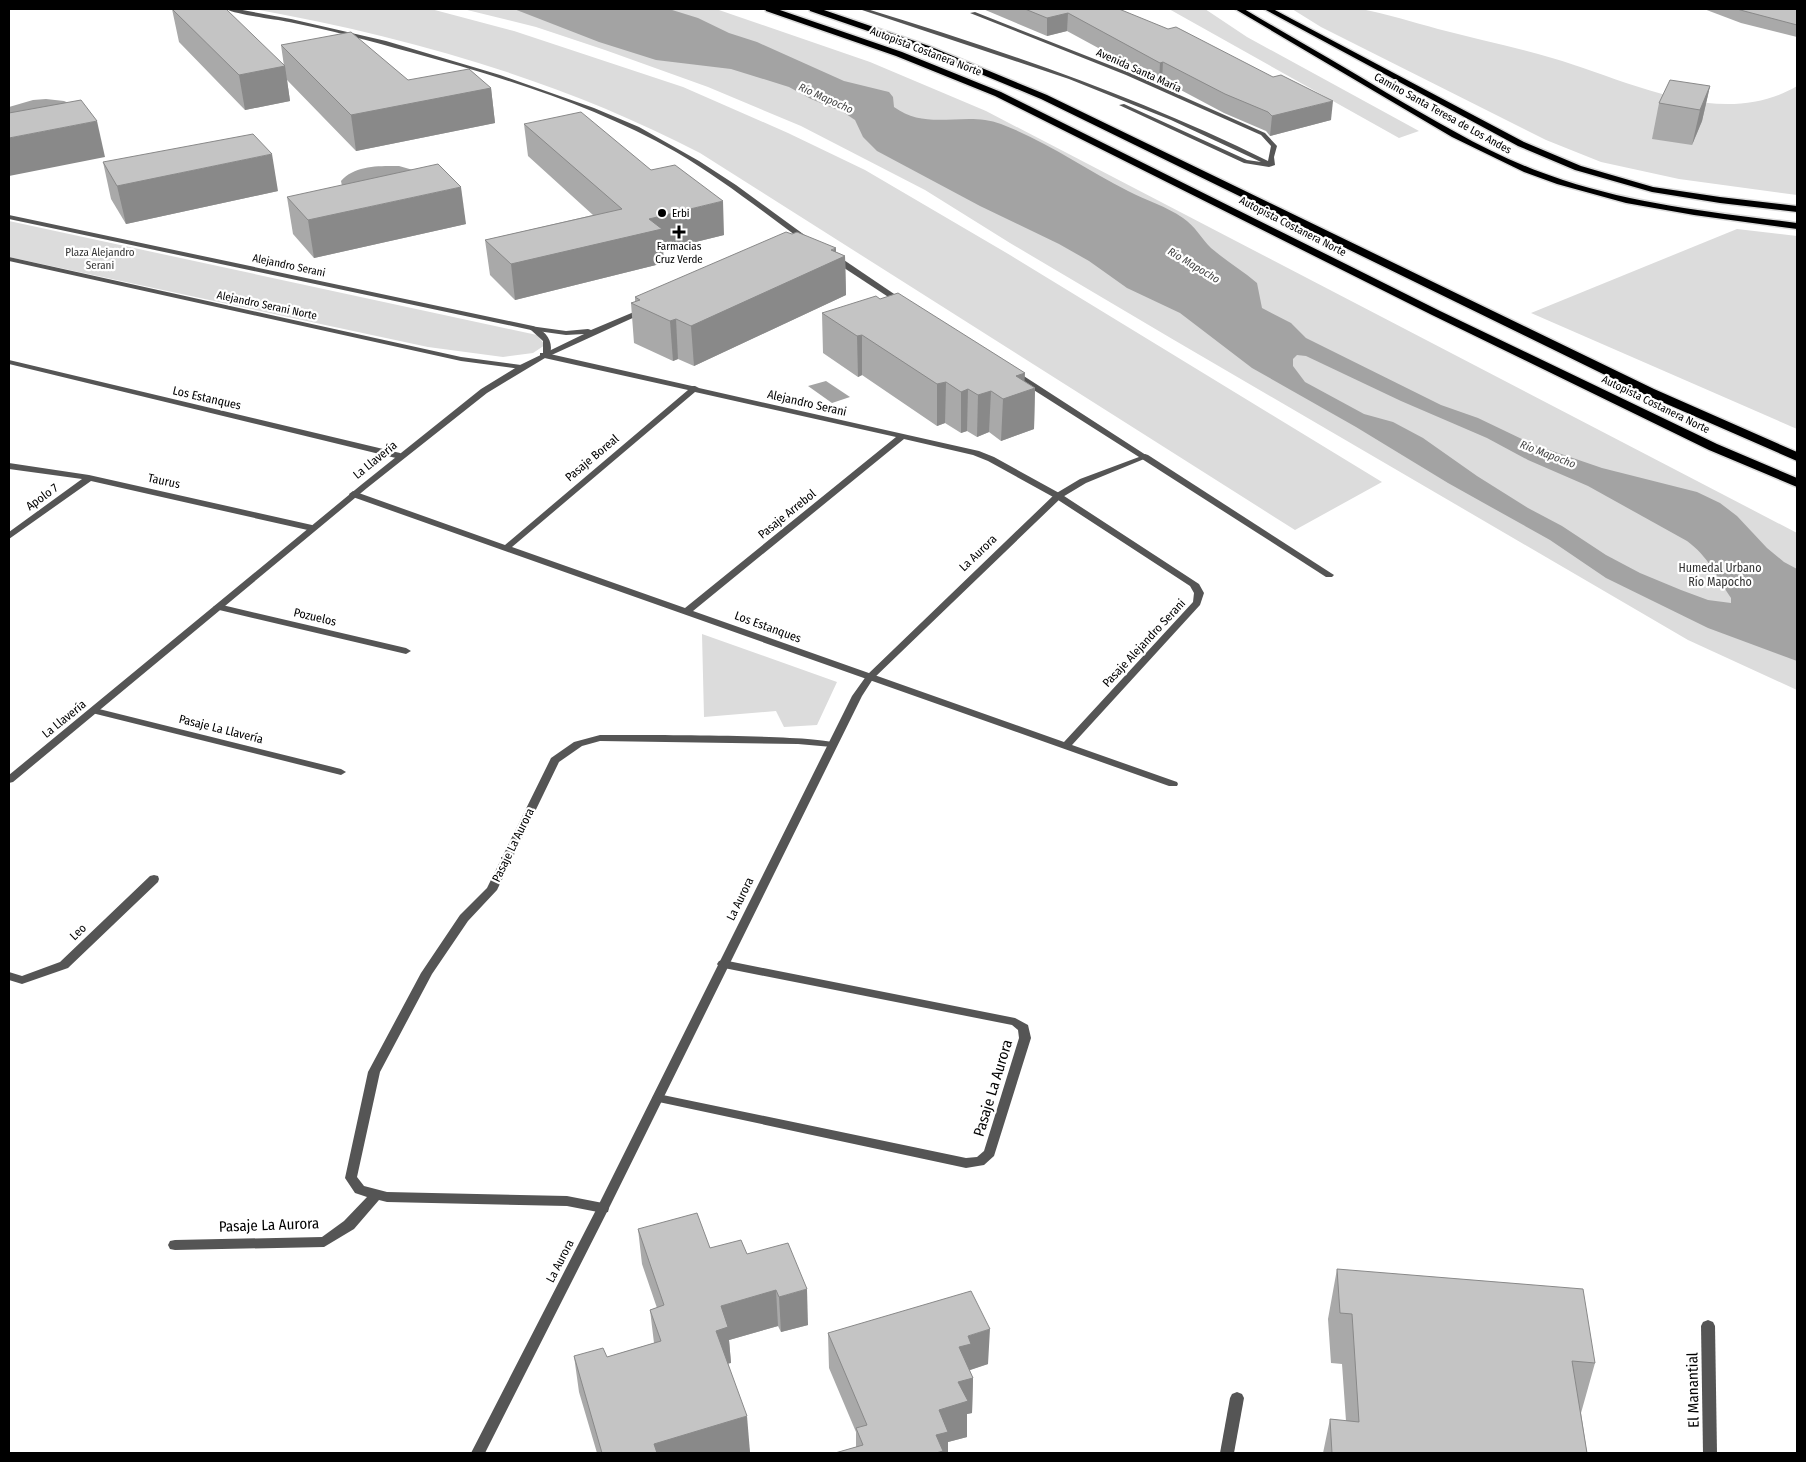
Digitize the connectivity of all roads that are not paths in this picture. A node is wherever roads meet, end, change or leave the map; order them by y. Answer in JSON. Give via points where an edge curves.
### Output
{"nodes":[{"id":1,"x":229,"y":9,"type":"edge"},
{"id":2,"x":770,"y":9,"type":"edge"},
{"id":3,"x":813,"y":9,"type":"edge"},
{"id":4,"x":862,"y":9,"type":"edge"},
{"id":5,"x":1239,"y":9,"type":"edge"},
{"id":6,"x":1268,"y":9,"type":"edge"},
{"id":7,"x":973,"y":13,"type":"dead end"},
{"id":8,"x":1015,"y":60,"type":"junction"},
{"id":9,"x":1272,"y":165,"type":"junction"},
{"id":10,"x":1797,"y":209,"type":"edge"},
{"id":11,"x":9,"y":217,"type":"edge"},
{"id":12,"x":1797,"y":226,"type":"edge"},
{"id":13,"x":809,"y":243,"type":"edge"},
{"id":14,"x":826,"y":252,"type":"edge"},
{"id":15,"x":9,"y":259,"type":"edge"},
{"id":16,"x":908,"y":305,"type":"edge"},
{"id":17,"x":655,"y":306,"type":"edge"},
{"id":18,"x":533,"y":328,"type":"junction"},
{"id":19,"x":602,"y":329,"type":"junction"},
{"id":20,"x":545,"y":354,"type":"junction"},
{"id":21,"x":9,"y":362,"type":"edge"},
{"id":22,"x":521,"y":367,"type":"junction"},
{"id":23,"x":1004,"y":367,"type":"edge"},
{"id":24,"x":695,"y":388,"type":"junction"},
{"id":25,"x":903,"y":436,"type":"junction"},
{"id":26,"x":1712,"y":447,"type":"junction"},
{"id":27,"x":400,"y":456,"type":"junction"},
{"id":28,"x":1145,"y":457,"type":"junction"},
{"id":29,"x":1797,"y":457,"type":"edge"},
{"id":30,"x":9,"y":466,"type":"edge"},
{"id":31,"x":89,"y":478,"type":"junction"},
{"id":32,"x":1797,"y":483,"type":"edge"},
{"id":33,"x":1797,"y":491,"type":"edge"},
{"id":34,"x":353,"y":494,"type":"junction"},
{"id":35,"x":1058,"y":496,"type":"junction"},
{"id":36,"x":312,"y":528,"type":"junction"},
{"id":37,"x":9,"y":536,"type":"edge"},
{"id":38,"x":506,"y":548,"type":"junction"},
{"id":39,"x":1329,"y":575,"type":"dead end"},
{"id":40,"x":218,"y":607,"type":"junction"},
{"id":41,"x":686,"y":612,"type":"junction"},
{"id":42,"x":406,"y":651,"type":"dead end"},
{"id":43,"x":870,"y":677,"type":"junction"},
{"id":44,"x":95,"y":711,"type":"junction"},
{"id":45,"x":832,"y":744,"type":"junction"},
{"id":46,"x":1066,"y":746,"type":"junction"},
{"id":47,"x":340,"y":772,"type":"dead end"},
{"id":48,"x":9,"y":780,"type":"edge"},
{"id":49,"x":1174,"y":784,"type":"dead end"},
{"id":50,"x":154,"y":879,"type":"dead end"},
{"id":51,"x":723,"y":964,"type":"junction"},
{"id":52,"x":9,"y":976,"type":"edge"},
{"id":53,"x":658,"y":1098,"type":"junction"},
{"id":54,"x":376,"y":1194,"type":"junction"},
{"id":55,"x":603,"y":1208,"type":"junction"},
{"id":56,"x":176,"y":1245,"type":"dead end"},
{"id":57,"x":1708,"y":1326,"type":"dead end"},
{"id":58,"x":1237,"y":1398,"type":"dead end"},
{"id":59,"x":478,"y":1453,"type":"edge"},
{"id":60,"x":1226,"y":1453,"type":"edge"},
{"id":61,"x":1710,"y":1453,"type":"edge"}],
"edges":[{"from":1,"to":13,"type":"street","via":[[338,31],[427,54],[532,87],[600,113],[688,157]]},
{"from":2,"to":26,"type":"highway","name":"Autopista Costanera Norte","via":[[900,54],[1039,113],[1436,313]]},
{"from":3,"to":29,"type":"highway","name":"Autopista Costanera Norte","via":[[926,48],[1044,97],[1650,392]]},
{"from":4,"to":8,"type":"street"},
{"from":5,"to":12,"type":"main road","name":"Camino Santa Teresa de Los Andes","via":[[1465,141],[1527,170],[1632,201]]},
{"from":6,"to":10,"type":"main road","name":"Camino Santa Teresa de Los Andes","via":[[1521,144],[1578,168],[1652,189]]},
{"from":7,"to":9,"type":"street","name":"Avenida Santa María","via":[[1128,74],[1262,134],[1274,146]]},
{"from":8,"to":9,"type":"street","via":[[1093,86],[1183,122]]},
{"from":8,"to":9,"type":"street","via":[[1246,162]]},
{"from":11,"to":18,"type":"street","name":"Alejandro Serani"},
{"from":14,"to":16,"type":"street"},
{"from":15,"to":22,"type":"street","name":"Alejandro Serani Norte","via":[[461,359]]},
{"from":17,"to":19,"type":"street","name":"La Llavería"},
{"from":18,"to":19,"type":"street","name":"Alejandro Serani","via":[[566,333]]},
{"from":18,"to":20,"type":"street","via":[[547,339],[549,345]]},
{"from":19,"to":20,"type":"street","name":"La Llavería"},
{"from":20,"to":22,"type":"street","name":"La Llavería"},
{"from":20,"to":24,"type":"street","name":"Alejandro Serani"},
{"from":21,"to":27,"type":"street","name":"Los Estanques"},
{"from":22,"to":27,"type":"street","name":"La Llavería","via":[[484,391]]},
{"from":23,"to":28,"type":"street"},
{"from":24,"to":25,"type":"street","name":"Alejandro Serani"},
{"from":24,"to":38,"type":"street","name":"Pasaje Boreal"},
{"from":25,"to":35,"type":"street","name":"Alejandro Serani","via":[[976,453]]},
{"from":25,"to":41,"type":"street","name":"Pasaje Arrebol"},
{"from":26,"to":32,"type":"highway","name":"Autopista Costanera Norte"},
{"from":26,"to":33,"type":"highway"},
{"from":27,"to":34,"type":"street","name":"La Llavería"},
{"from":28,"to":35,"type":"street","name":"La Aurora","via":[[1083,480]]},
{"from":28,"to":39,"type":"street"},
{"from":30,"to":31,"type":"street","name":"Taurus"},
{"from":31,"to":36,"type":"street","name":"Taurus"},
{"from":31,"to":37,"type":"street","name":"Apolo 7"},
{"from":34,"to":36,"type":"street","name":"La Llavería"},
{"from":34,"to":38,"type":"street","name":"Los Estanques"},
{"from":35,"to":43,"type":"street","name":"La Aurora"},
{"from":35,"to":46,"type":"street","name":"Pasaje Alejandro Serani","via":[[1194,584],[1199,593],[1197,603]]},
{"from":36,"to":40,"type":"street","name":"La Llavería"},
{"from":38,"to":41,"type":"street","name":"Los Estanques"},
{"from":40,"to":42,"type":"street","name":"Pozuelos"},
{"from":40,"to":44,"type":"street","name":"La Llavería"},
{"from":41,"to":43,"type":"street","name":"Los Estanques"},
{"from":43,"to":45,"type":"street","name":"La Aurora"},
{"from":43,"to":46,"type":"street","name":"Los Estanques"},
{"from":44,"to":47,"type":"street","name":"Pasaje La Llavería"},
{"from":44,"to":48,"type":"street","name":"La Llavería"},
{"from":45,"to":51,"type":"street","name":"La Aurora"},
{"from":45,"to":54,"type":"street","name":"Pasaje La Aurora","via":[[600,738],[578,744],[555,760],[492,890],[464,918],[427,974],[374,1072],[351,1178],[360,1190]]},
{"from":46,"to":49,"type":"street","name":"Los Estanques"},
{"from":50,"to":52,"type":"street","name":"Leo","via":[[64,965],[22,980]]},
{"from":51,"to":53,"type":"street","name":"La Aurora"},
{"from":51,"to":53,"type":"street","name":"Pasaje La Aurora","via":[[1015,1022],[1024,1028],[1025,1038],[990,1153],[980,1162],[966,1163]]},
{"from":53,"to":55,"type":"street","name":"La Aurora"},
{"from":54,"to":55,"type":"street","name":"Pasaje La Aurora","via":[[387,1197],[567,1201]]},
{"from":54,"to":56,"type":"street","name":"Pasaje La Aurora","via":[[349,1225],[324,1242]]},
{"from":55,"to":59,"type":"street","name":"La Aurora"},
{"from":57,"to":61,"type":"street","name":"El Manantial"},
{"from":58,"to":60,"type":"street"}]}
